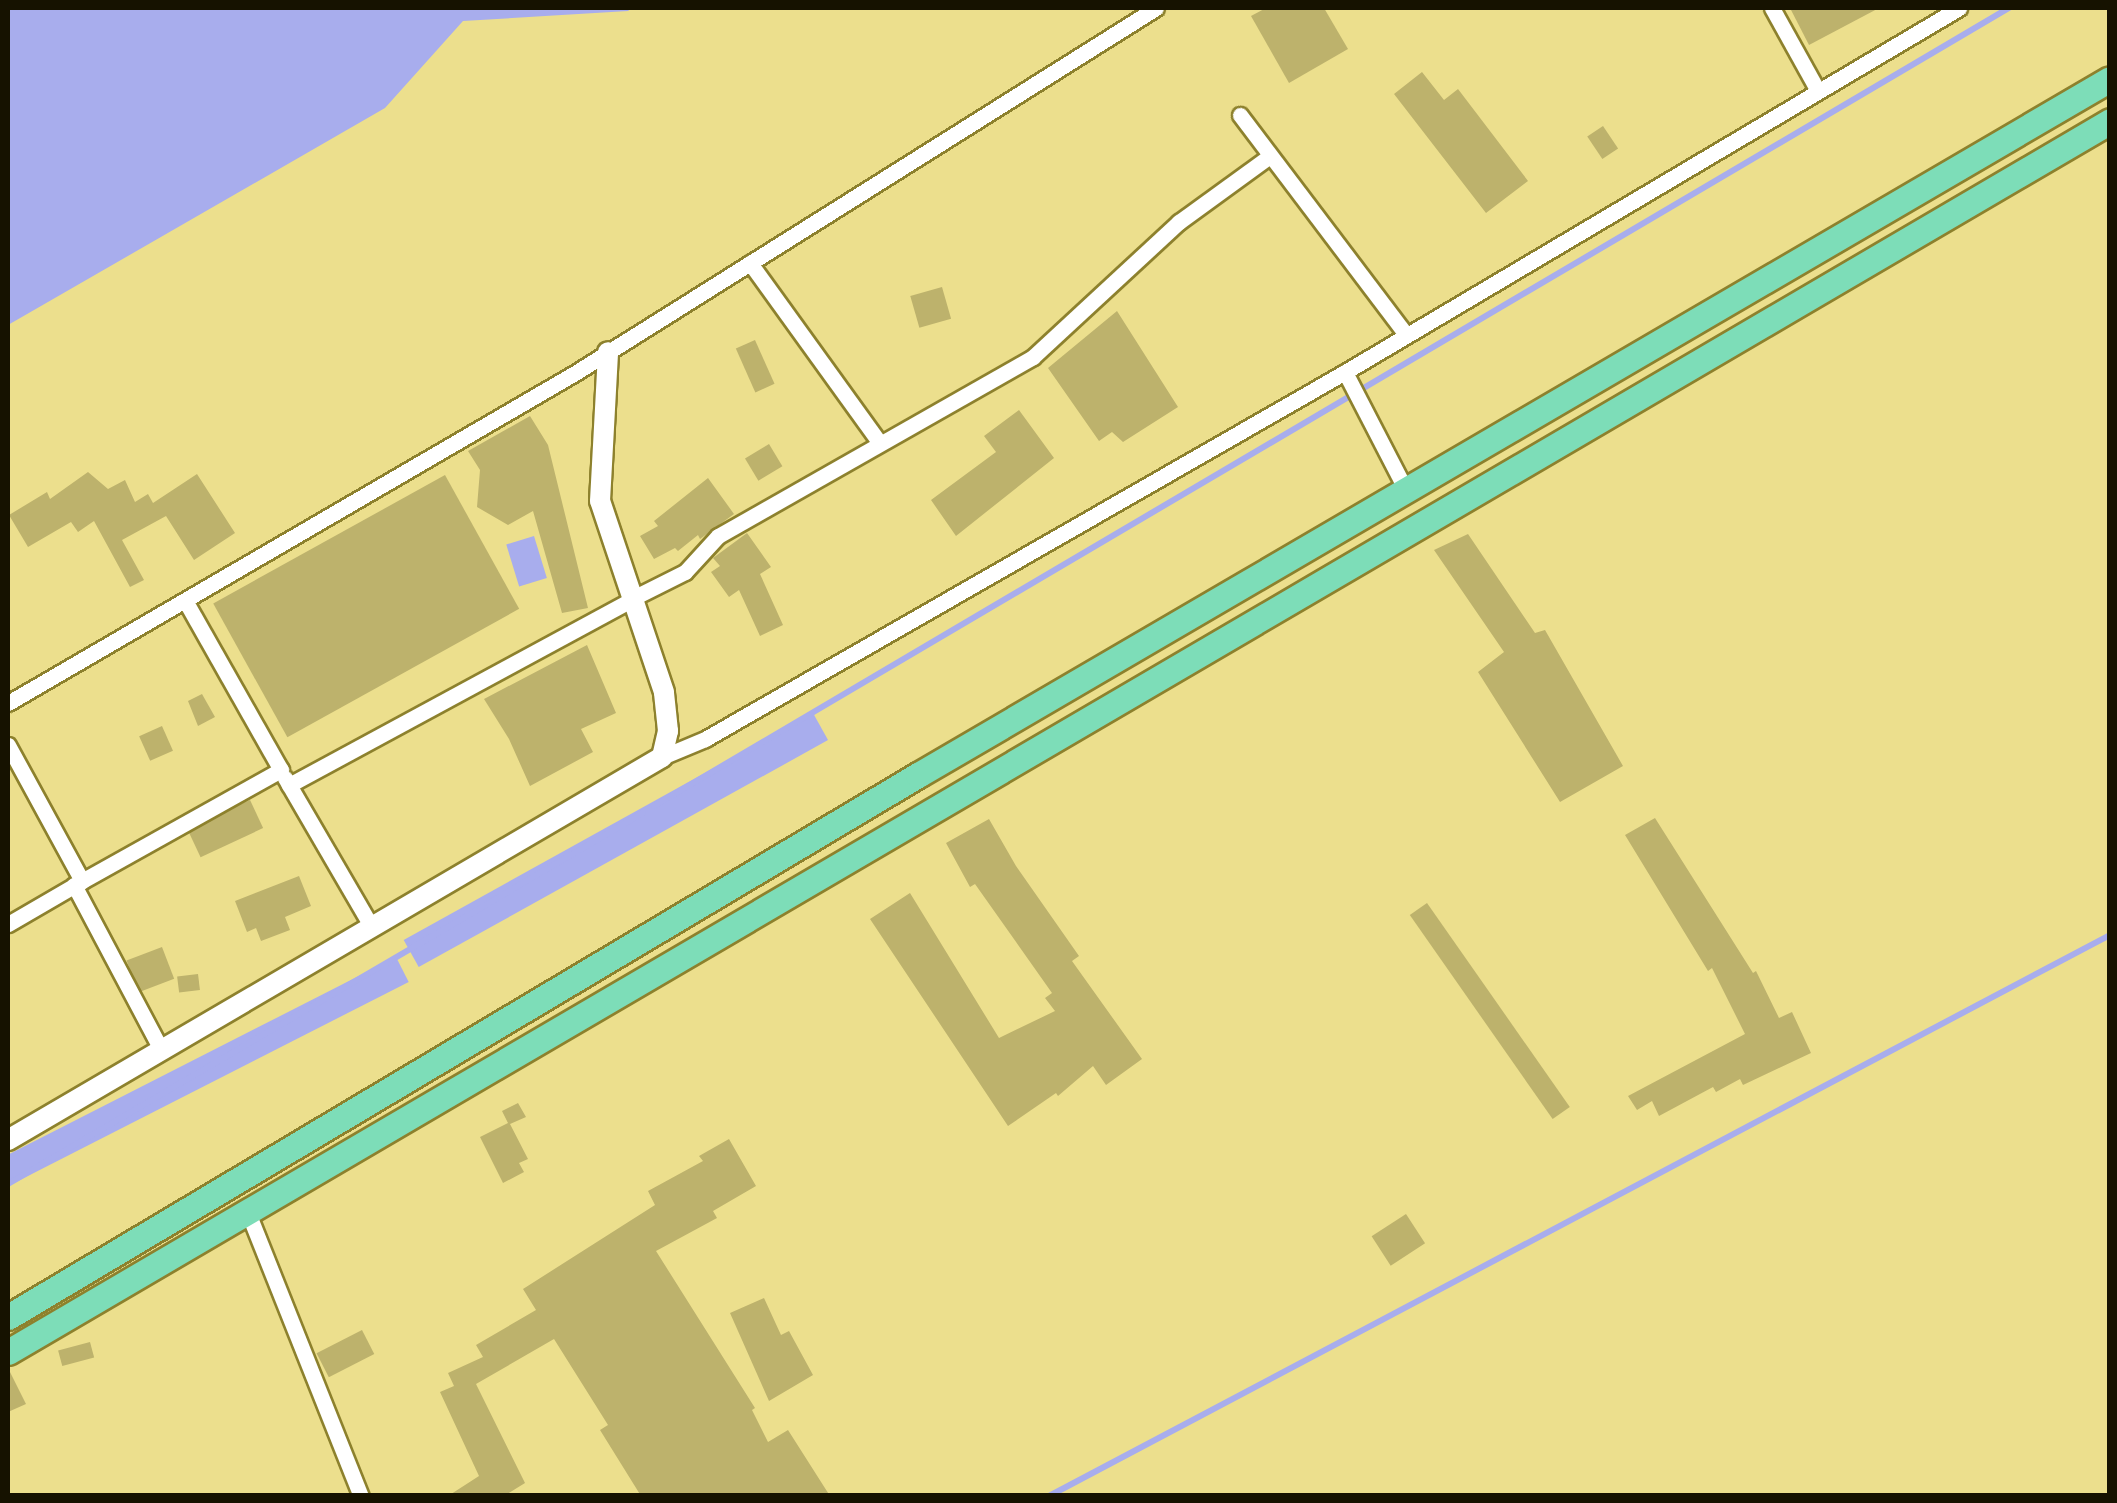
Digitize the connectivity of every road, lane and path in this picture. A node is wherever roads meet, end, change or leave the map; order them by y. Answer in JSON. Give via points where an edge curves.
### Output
{"nodes":[{"id":1,"x":1156,"y":8,"type":"edge"},
{"id":2,"x":1772,"y":8,"type":"edge"},
{"id":3,"x":1960,"y":8,"type":"edge"},
{"id":4,"x":2110,"y":79,"type":"edge"},
{"id":5,"x":1818,"y":91,"type":"junction"},
{"id":6,"x":1240,"y":115,"type":"dead end"},
{"id":7,"x":2110,"y":121,"type":"edge"},
{"id":8,"x":1270,"y":156,"type":"junction"},
{"id":9,"x":750,"y":263,"type":"junction"},
{"id":10,"x":1405,"y":332,"type":"junction"},
{"id":11,"x":608,"y":352,"type":"junction"},
{"id":12,"x":1344,"y":372,"type":"junction"},
{"id":13,"x":880,"y":443,"type":"junction"},
{"id":14,"x":1406,"y":490,"type":"junction"},
{"id":15,"x":633,"y":599,"type":"junction"},
{"id":16,"x":186,"y":602,"type":"junction"},
{"id":17,"x":8,"y":703,"type":"edge"},
{"id":18,"x":8,"y":745,"type":"edge"},
{"id":19,"x":662,"y":757,"type":"junction"},
{"id":20,"x":281,"y":770,"type":"junction"},
{"id":21,"x":290,"y":785,"type":"junction"},
{"id":22,"x":78,"y":883,"type":"junction"},
{"id":23,"x":8,"y":924,"type":"edge"},
{"id":24,"x":371,"y":926,"type":"junction"},
{"id":25,"x":162,"y":1050,"type":"junction"},
{"id":26,"x":8,"y":1140,"type":"edge"},
{"id":27,"x":247,"y":1210,"type":"junction"},
{"id":28,"x":8,"y":1317,"type":"edge"},
{"id":29,"x":8,"y":1352,"type":"edge"},
{"id":30,"x":361,"y":1496,"type":"edge"}],
"edges":[{"from":1,"to":9,"type":"street"},
{"from":2,"to":5,"type":"street"},
{"from":3,"to":5,"type":"street"},
{"from":4,"to":14,"type":"main road"},
{"from":5,"to":10,"type":"street"},
{"from":6,"to":8,"type":"street"},
{"from":7,"to":27,"type":"main road"},
{"from":8,"to":10,"type":"street"},
{"from":8,"to":13,"type":"street","via":[[1179,222],[1033,357]]},
{"from":9,"to":11,"type":"street"},
{"from":9,"to":13,"type":"street"},
{"from":10,"to":12,"type":"street"},
{"from":11,"to":15,"type":"street","via":[[600,501]]},
{"from":11,"to":16,"type":"street"},
{"from":12,"to":14,"type":"street"},
{"from":12,"to":19,"type":"street"},
{"from":13,"to":15,"type":"street","via":[[718,536],[684,572]]},
{"from":14,"to":28,"type":"main road"},
{"from":15,"to":19,"type":"street","via":[[664,692],[668,731]]},
{"from":15,"to":21,"type":"street"},
{"from":16,"to":17,"type":"street"},
{"from":16,"to":20,"type":"street"},
{"from":18,"to":22,"type":"street"},
{"from":19,"to":24,"type":"street"},
{"from":20,"to":21,"type":"street"},
{"from":20,"to":22,"type":"street"},
{"from":21,"to":24,"type":"street"},
{"from":22,"to":23,"type":"street"},
{"from":22,"to":25,"type":"street"},
{"from":24,"to":25,"type":"street"},
{"from":25,"to":26,"type":"street"},
{"from":27,"to":29,"type":"main road"},
{"from":27,"to":30,"type":"street"}]}
